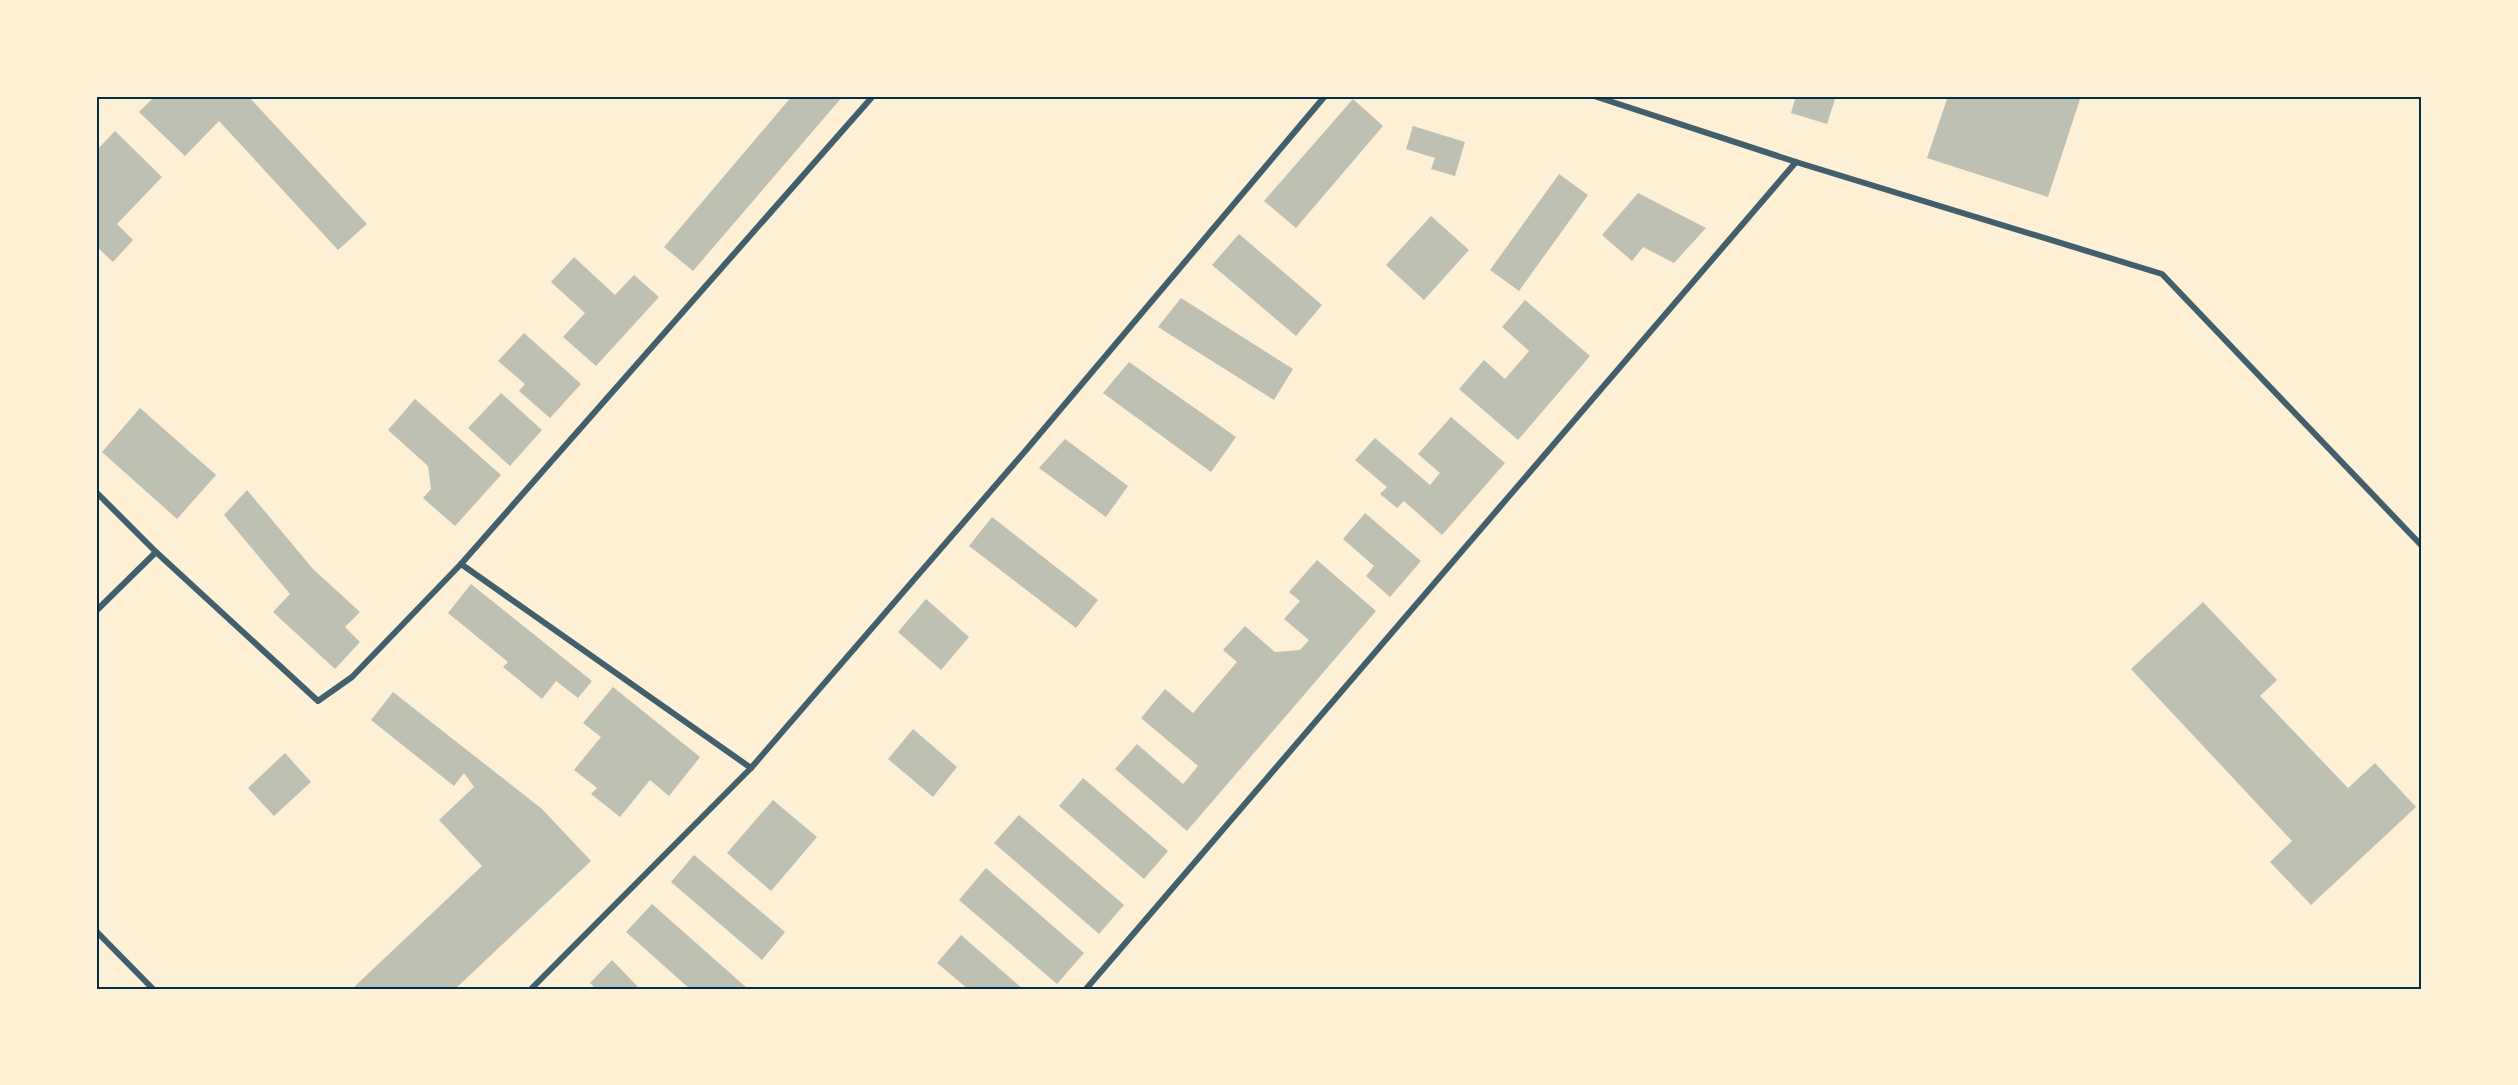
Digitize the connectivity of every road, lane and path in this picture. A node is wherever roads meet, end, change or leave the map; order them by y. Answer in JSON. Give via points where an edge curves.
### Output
{"nodes":[{"id":1,"x":873,"y":96,"type":"edge"},
{"id":2,"x":1325,"y":96,"type":"edge"},
{"id":3,"x":1594,"y":96,"type":"edge"},
{"id":4,"x":1796,"y":162,"type":"junction"},
{"id":5,"x":96,"y":492,"type":"edge"},
{"id":6,"x":2422,"y":546,"type":"edge"},
{"id":7,"x":156,"y":552,"type":"junction"},
{"id":8,"x":461,"y":564,"type":"junction"},
{"id":9,"x":96,"y":611,"type":"edge"},
{"id":10,"x":751,"y":768,"type":"junction"},
{"id":11,"x":96,"y":931,"type":"edge"},
{"id":12,"x":153,"y":989,"type":"edge"},
{"id":13,"x":531,"y":989,"type":"edge"},
{"id":14,"x":1086,"y":989,"type":"edge"}],
"edges":[{"from":1,"to":8,"type":"street"},
{"from":2,"to":10,"type":"street"},
{"from":3,"to":4,"type":"street"},
{"from":4,"to":6,"type":"street","via":[[2162,274]]},
{"from":4,"to":14,"type":"street"},
{"from":5,"to":7,"type":"street"},
{"from":7,"to":8,"type":"street","via":[[318,701],[352,677]]},
{"from":7,"to":9,"type":"street"},
{"from":8,"to":10,"type":"street"},
{"from":10,"to":13,"type":"street"},
{"from":11,"to":12,"type":"street"}]}
